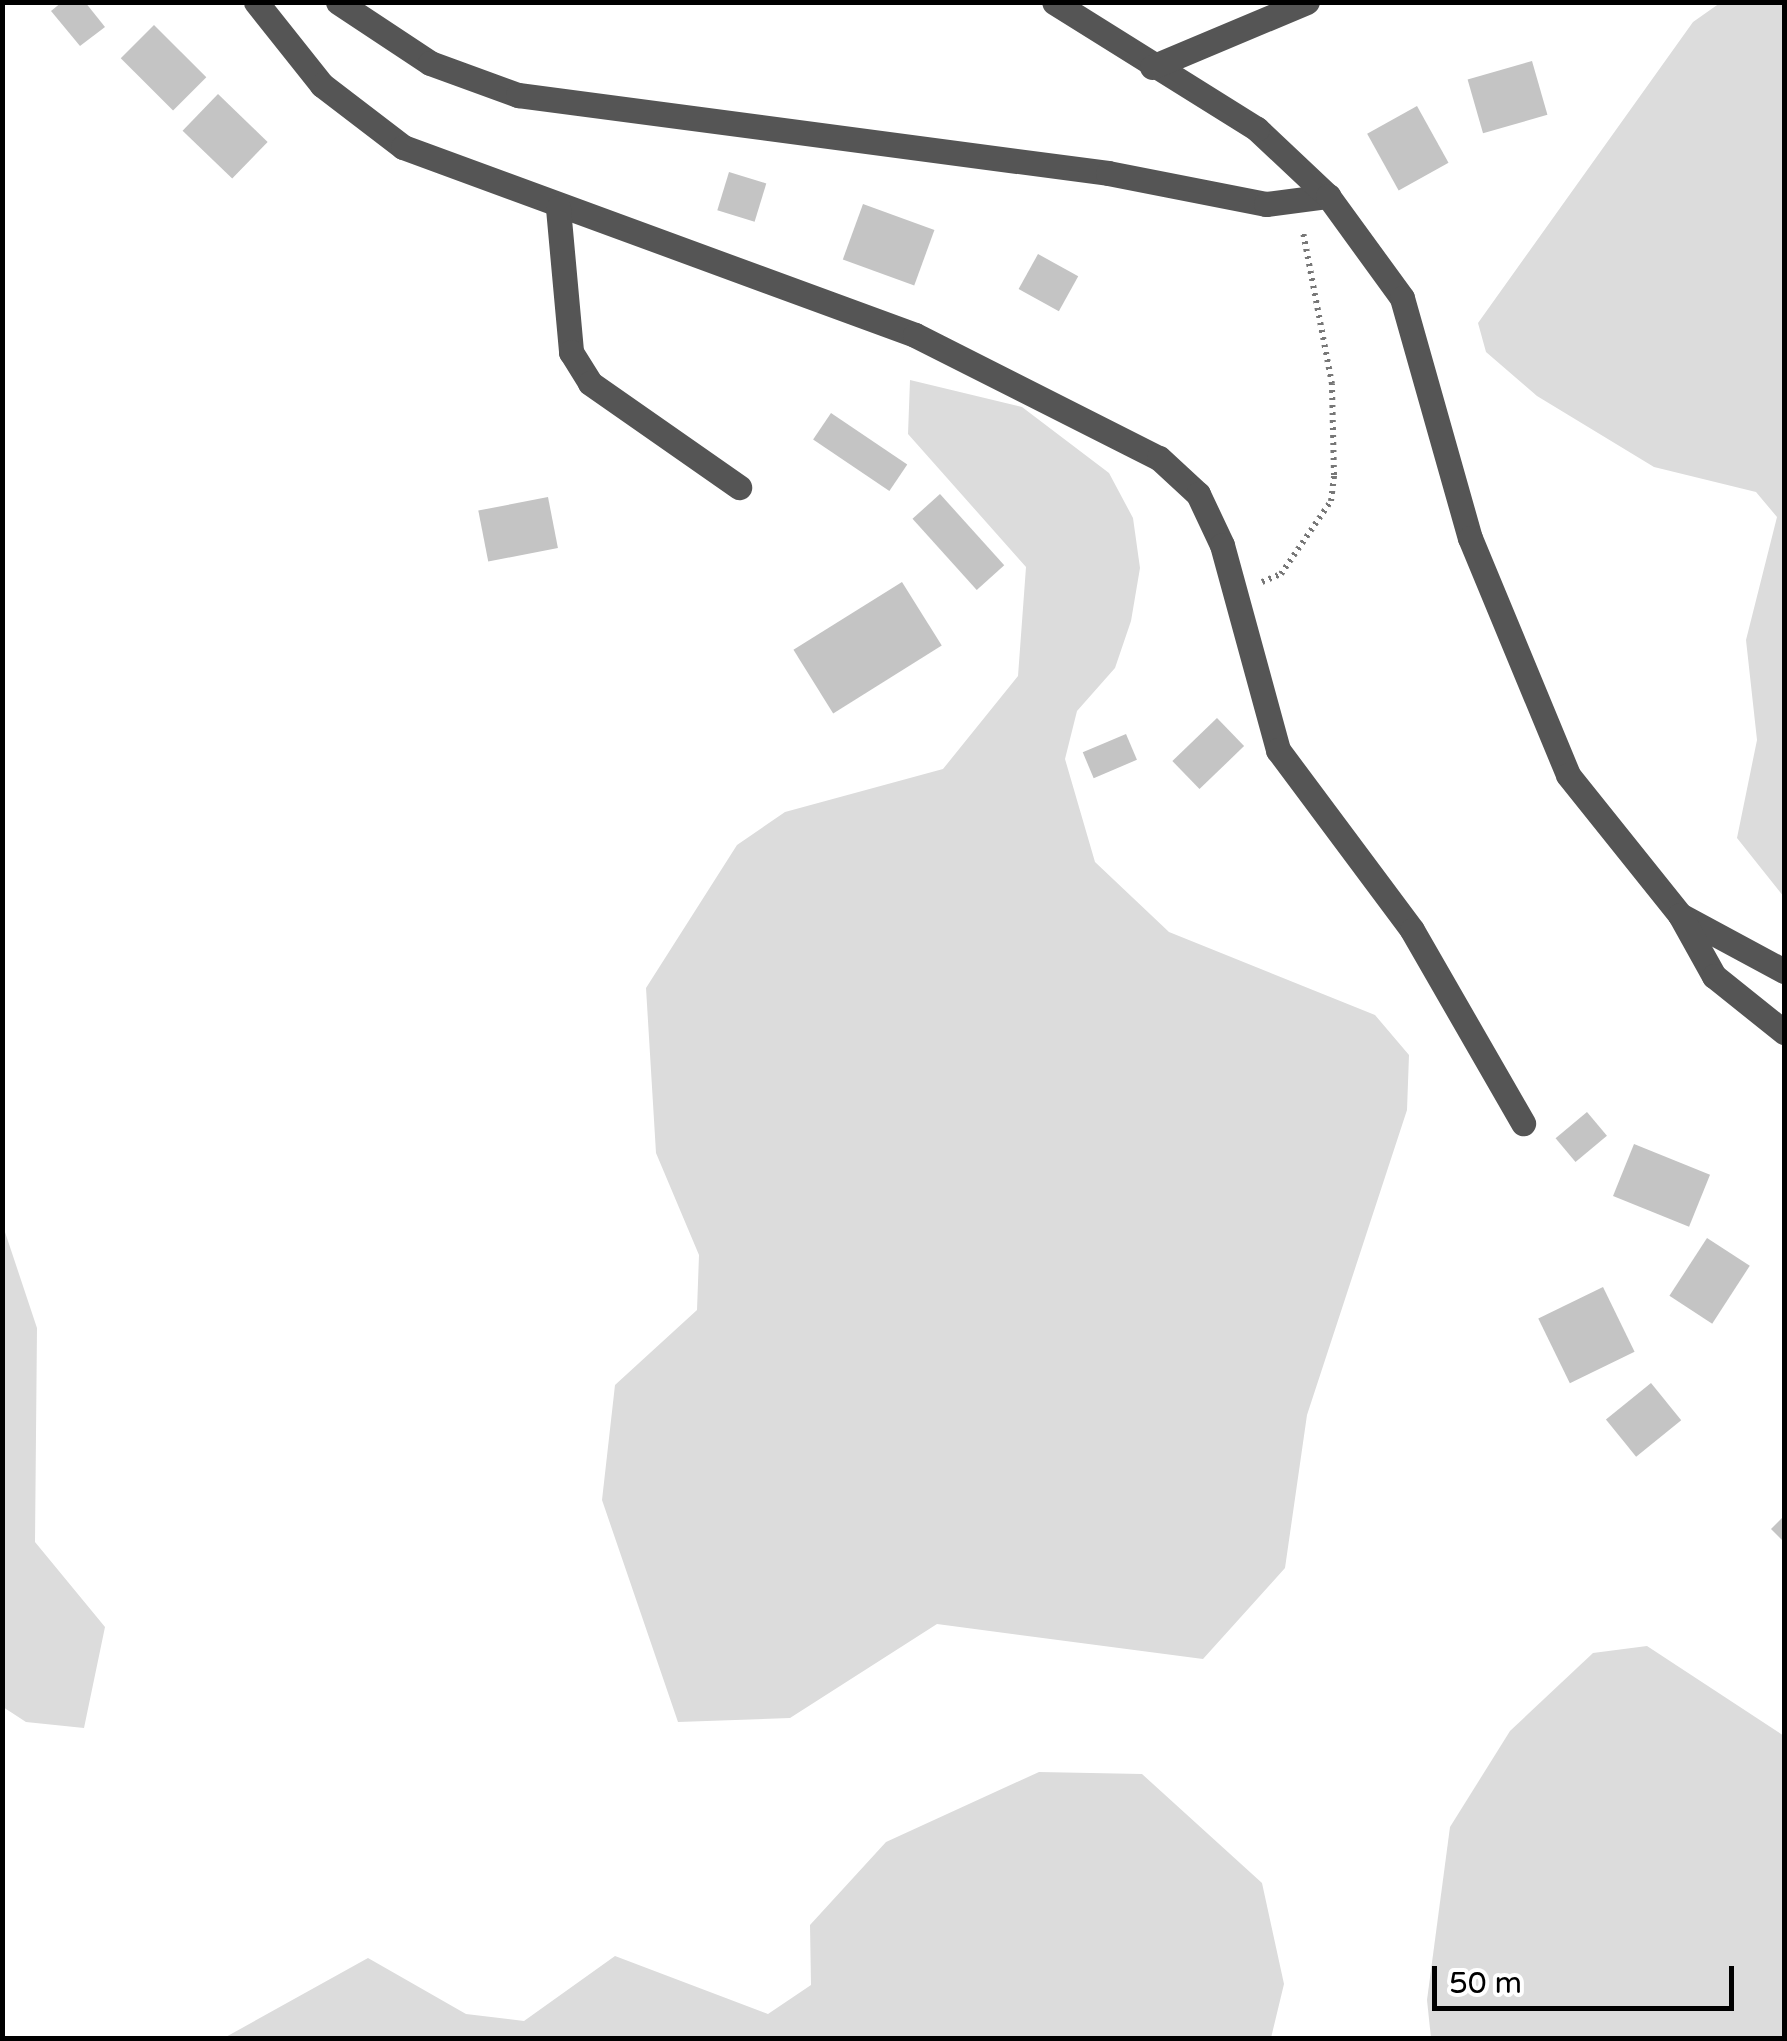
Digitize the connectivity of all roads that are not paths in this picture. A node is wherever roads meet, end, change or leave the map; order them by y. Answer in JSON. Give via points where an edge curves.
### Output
{"nodes":[{"id":1,"x":256,"y":2,"type":"edge"},
{"id":2,"x":338,"y":2,"type":"edge"},
{"id":3,"x":1054,"y":2,"type":"edge"},
{"id":4,"x":1307,"y":2,"type":"edge"},
{"id":5,"x":1152,"y":67,"type":"junction"},
{"id":6,"x":1328,"y":196,"type":"junction"},
{"id":7,"x":558,"y":208,"type":"junction"},
{"id":8,"x":739,"y":487,"type":"dead end"},
{"id":9,"x":1680,"y":915,"type":"junction"},
{"id":10,"x":1784,"y":972,"type":"edge"},
{"id":11,"x":1784,"y":1032,"type":"edge"},
{"id":12,"x":1522,"y":1123,"type":"dead end"}],
"edges":[{"from":1,"to":7,"type":"street","via":[[322,85],[376,130]]},
{"from":2,"to":6,"type":"street","via":[[430,63],[518,94],[1295,204]]},
{"from":3,"to":5,"type":"street"},
{"from":4,"to":5,"type":"street"},
{"from":5,"to":6,"type":"street","via":[[1257,129]]},
{"from":6,"to":9,"type":"street","via":[[1402,298],[1470,538],[1568,775]]},
{"from":7,"to":8,"type":"street","via":[[571,352],[590,383]]},
{"from":7,"to":12,"type":"street","via":[[692,247],[1068,404],[1160,458],[1198,494],[1236,588],[1278,750],[1412,930]]},
{"from":9,"to":10,"type":"street"},
{"from":9,"to":11,"type":"street","via":[[1714,976]]}]}
